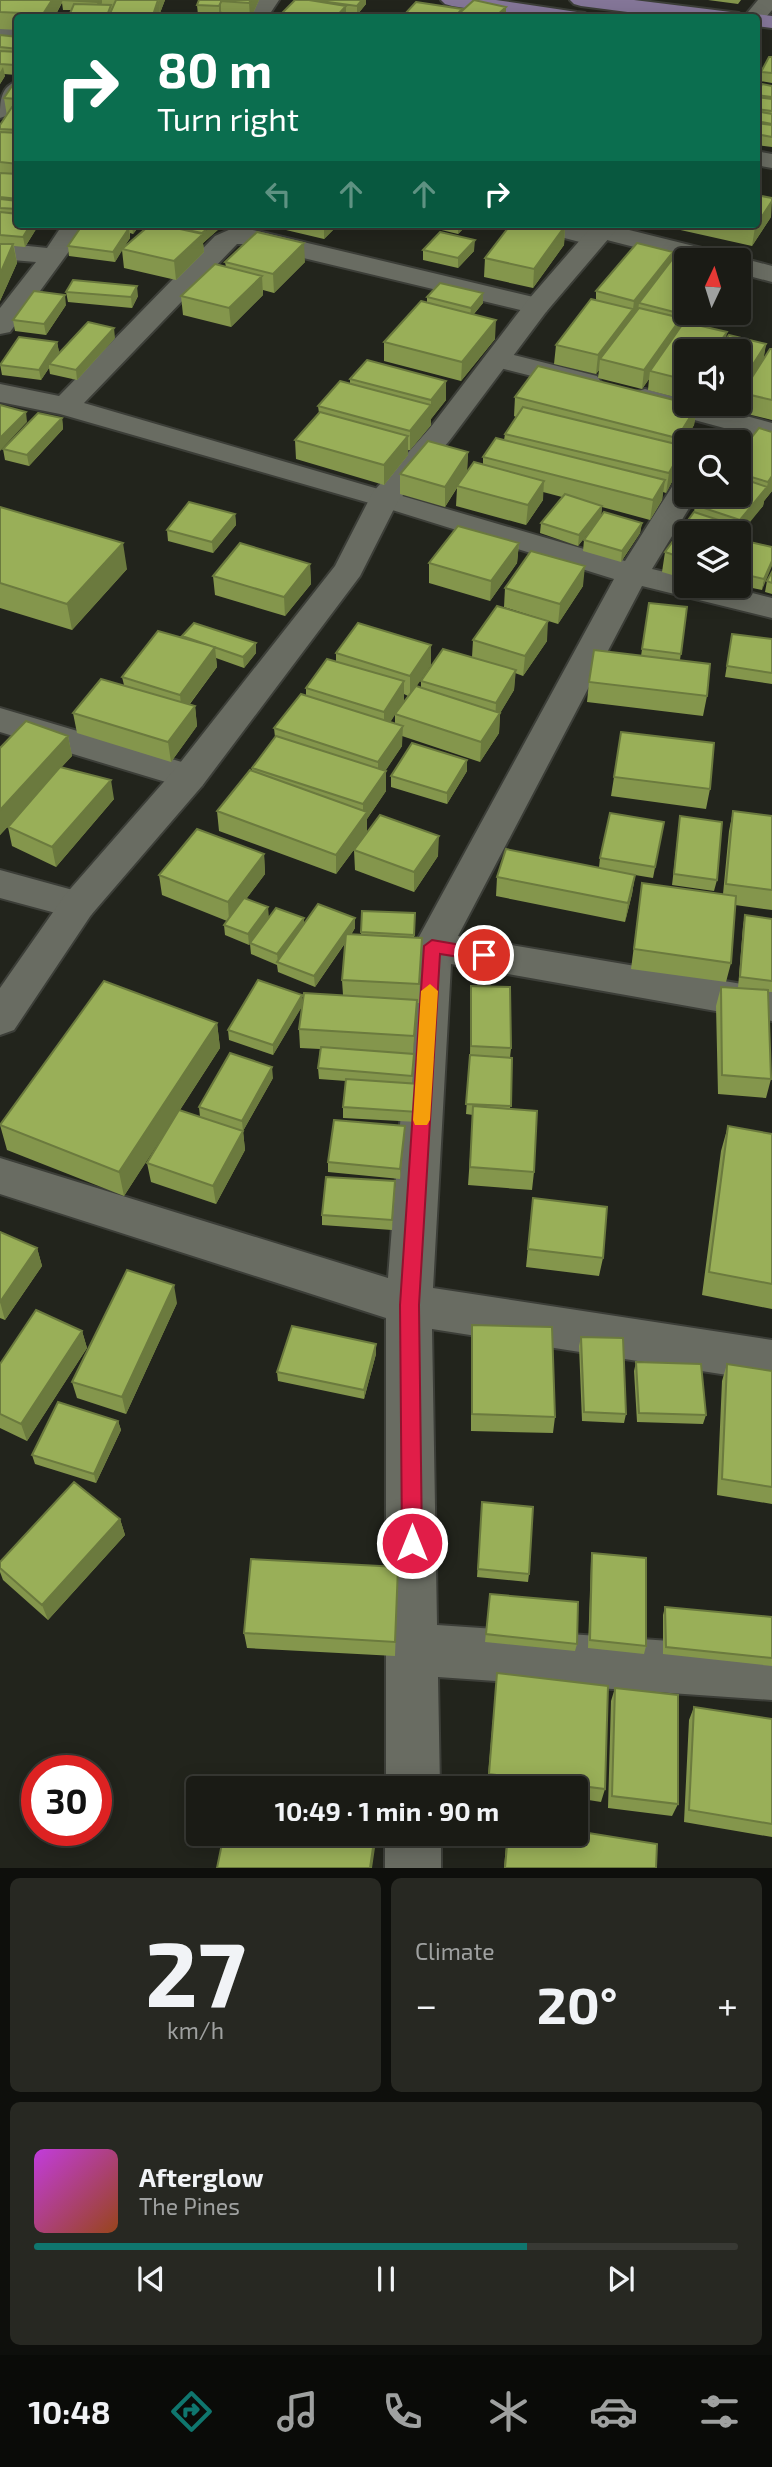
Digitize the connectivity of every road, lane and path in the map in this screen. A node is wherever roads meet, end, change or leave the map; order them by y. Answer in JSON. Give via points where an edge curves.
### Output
{"nodes":[{"id":1,"x":452,"y":0,"type":"edge"},
{"id":2,"x":581,"y":0,"type":"edge"},
{"id":3,"x":769,"y":0,"type":"edge"},
{"id":4,"x":549,"y":14,"type":"edge"},
{"id":5,"x":698,"y":14,"type":"edge"},
{"id":6,"x":758,"y":14,"type":"edge"},
{"id":7,"x":14,"y":93,"type":"edge"},
{"id":8,"x":0,"y":111,"type":"edge"},
{"id":9,"x":73,"y":228,"type":"edge"},
{"id":10,"x":574,"y":228,"type":"edge"},
{"id":11,"x":601,"y":231,"type":"edge"},
{"id":12,"x":674,"y":249,"type":"edge"},
{"id":13,"x":0,"y":251,"type":"edge"},
{"id":14,"x":54,"y":256,"type":"junction"},
{"id":15,"x":751,"y":268,"type":"edge"},
{"id":16,"x":772,"y":274,"type":"edge"},
{"id":17,"x":537,"y":306,"type":"junction"},
{"id":18,"x":0,"y":326,"type":"edge"},
{"id":19,"x":498,"y":359,"type":"junction"},
{"id":20,"x":0,"y":394,"type":"edge"},
{"id":21,"x":65,"y":406,"type":"junction"},
{"id":22,"x":718,"y":430,"type":"edge"},
{"id":23,"x":751,"y":432,"type":"edge"},
{"id":24,"x":772,"y":432,"type":"edge"},
{"id":25,"x":383,"y":498,"type":"junction"},
{"id":26,"x":674,"y":507,"type":"edge"},
{"id":27,"x":632,"y":574,"type":"junction"},
{"id":28,"x":772,"y":608,"type":"edge"},
{"id":29,"x":0,"y":720,"type":"edge"},
{"id":30,"x":189,"y":777,"type":"junction"},
{"id":31,"x":0,"y":884,"type":"edge"},
{"id":32,"x":78,"y":905,"type":"junction"},
{"id":33,"x":432,"y":946,"type":"junction"},
{"id":34,"x":772,"y":1005,"type":"edge"},
{"id":35,"x":0,"y":1019,"type":"edge"},
{"id":36,"x":0,"y":1176,"type":"edge"},
{"id":37,"x":409,"y":1305,"type":"junction"},
{"id":38,"x":772,"y":1361,"type":"edge"},
{"id":39,"x":414,"y":1649,"type":"junction"},
{"id":40,"x":772,"y":1674,"type":"edge"},
{"id":41,"x":413,"y":1776,"type":"edge"},
{"id":42,"x":413,"y":1846,"type":"edge"},
{"id":43,"x":414,"y":1868,"type":"edge"}],
"edges":[{"from":1,"to":4,"type":"main road"},
{"from":2,"to":5,"type":"main road"},
{"from":3,"to":6,"type":"street"},
{"from":7,"to":8,"type":"street"},
{"from":9,"to":14,"type":"street"},
{"from":10,"to":11,"type":"street"},
{"from":11,"to":12,"type":"street"},
{"from":11,"to":17,"type":"street"},
{"from":13,"to":14,"type":"street"},
{"from":14,"to":18,"type":"street"},
{"from":15,"to":16,"type":"street"},
{"from":17,"to":19,"type":"street"},
{"from":17,"to":21,"type":"street","via":[[245,236],[231,237]]},
{"from":19,"to":22,"type":"street"},
{"from":19,"to":25,"type":"street"},
{"from":20,"to":21,"type":"street"},
{"from":21,"to":25,"type":"street"},
{"from":23,"to":24,"type":"street"},
{"from":25,"to":27,"type":"street"},
{"from":25,"to":30,"type":"street","via":[[349,569]]},
{"from":26,"to":27,"type":"street"},
{"from":27,"to":28,"type":"street"},
{"from":27,"to":33,"type":"street"},
{"from":29,"to":30,"type":"street"},
{"from":30,"to":32,"type":"street"},
{"from":31,"to":32,"type":"street"},
{"from":32,"to":35,"type":"street"},
{"from":33,"to":34,"type":"street"},
{"from":33,"to":37,"type":"street"},
{"from":36,"to":37,"type":"street"},
{"from":37,"to":38,"type":"street"},
{"from":37,"to":39,"type":"street"},
{"from":39,"to":40,"type":"street"},
{"from":39,"to":41,"type":"street"},
{"from":42,"to":43,"type":"street"}]}
